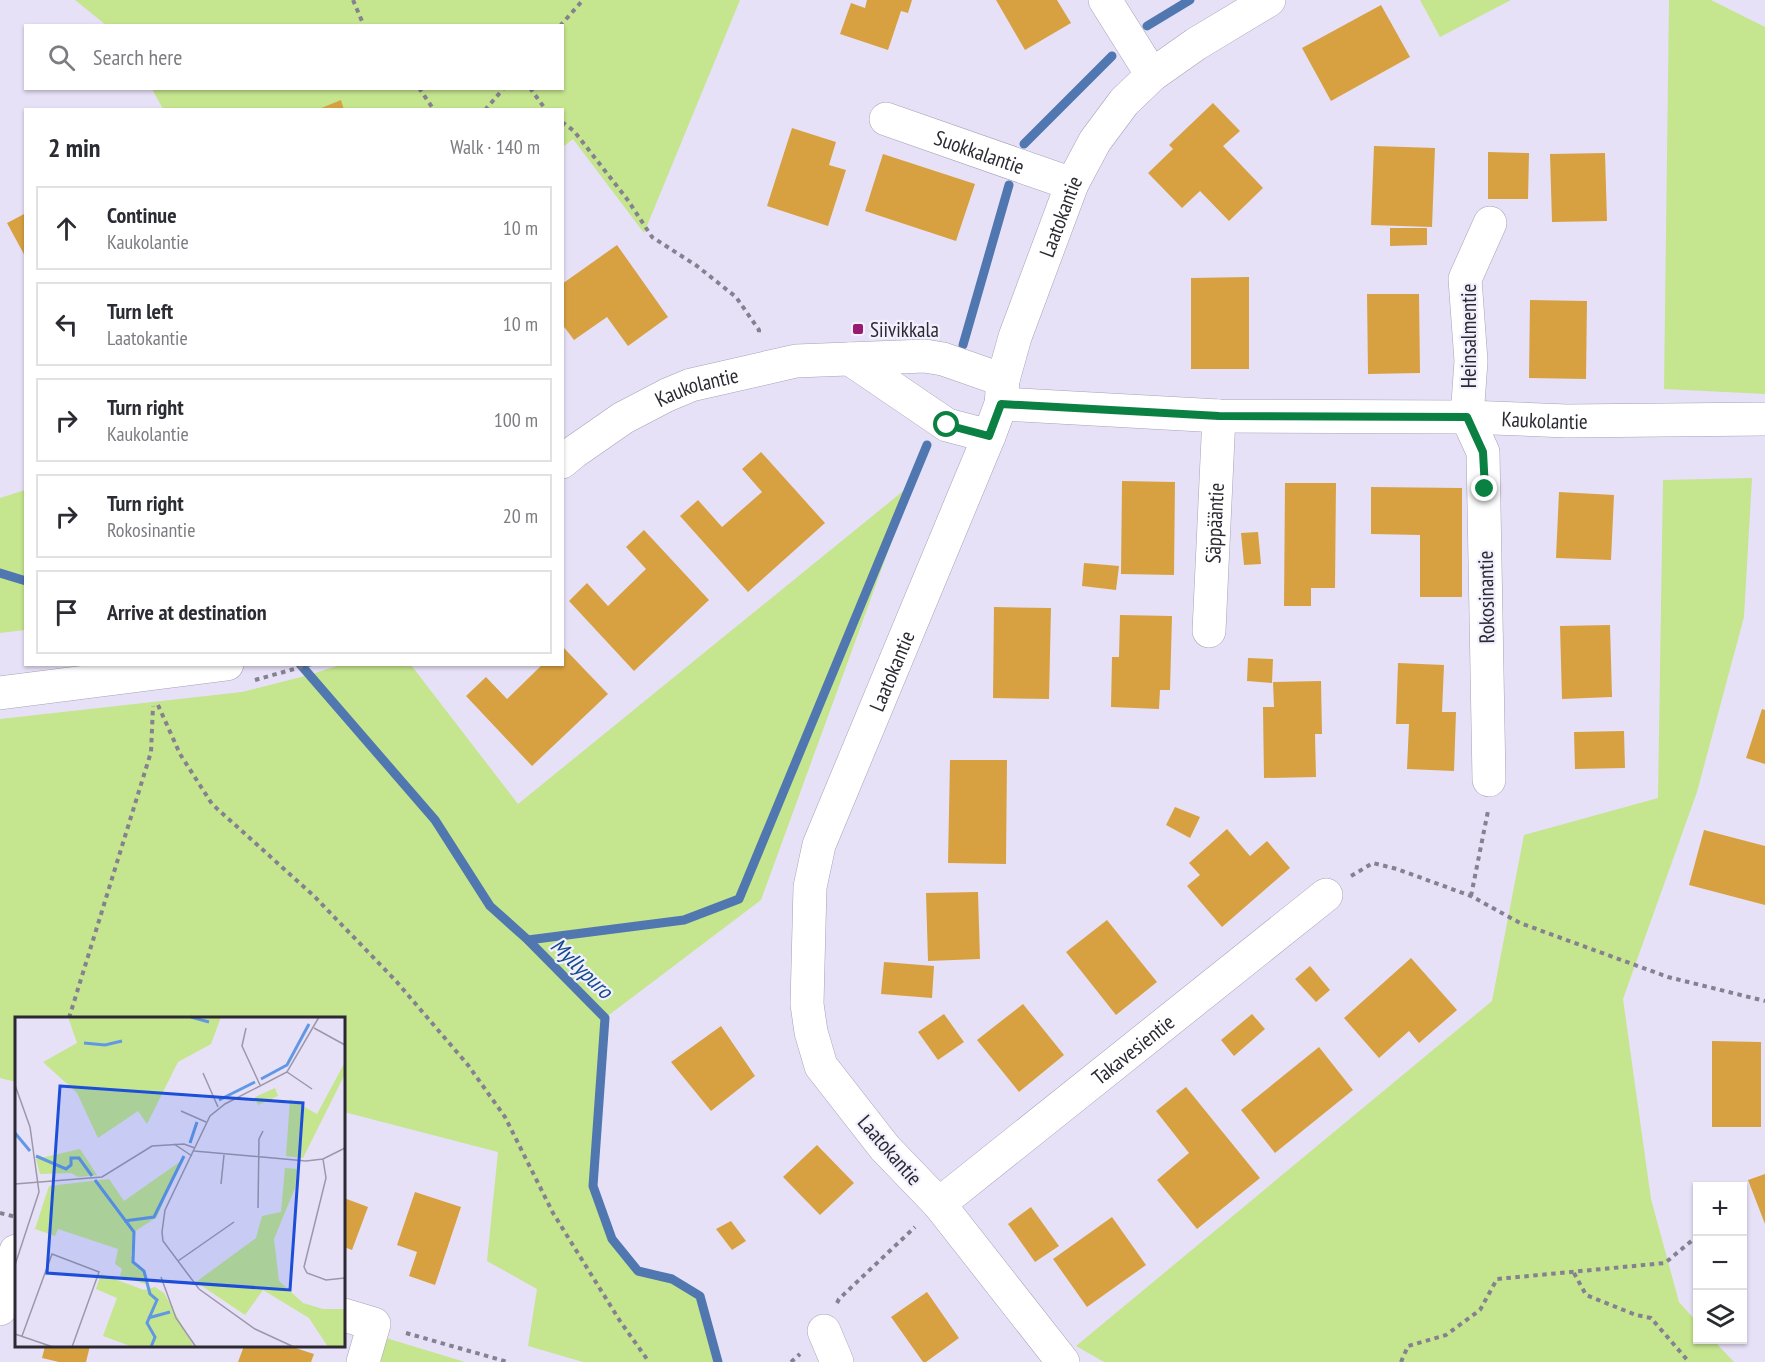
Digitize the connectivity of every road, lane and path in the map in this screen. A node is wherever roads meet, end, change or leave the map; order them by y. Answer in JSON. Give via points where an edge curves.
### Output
{"nodes":[{"id":1,"x":352,"y":0,"type":"edge"},
{"id":2,"x":583,"y":0,"type":"edge"},
{"id":3,"x":1105,"y":0,"type":"edge"},
{"id":4,"x":1269,"y":0,"type":"edge"},
{"id":5,"x":363,"y":24,"type":"edge"},
{"id":6,"x":562,"y":24,"type":"edge"},
{"id":7,"x":1152,"y":75,"type":"junction"},
{"id":8,"x":420,"y":90,"type":"edge"},
{"id":9,"x":502,"y":90,"type":"edge"},
{"id":10,"x":531,"y":90,"type":"edge"},
{"id":11,"x":433,"y":108,"type":"edge"},
{"id":12,"x":487,"y":108,"type":"edge"},
{"id":13,"x":545,"y":108,"type":"edge"},
{"id":14,"x":886,"y":119,"type":"dead end"},
{"id":15,"x":564,"y":124,"type":"edge"},
{"id":16,"x":1072,"y":184,"type":"junction"},
{"id":17,"x":1490,"y":223,"type":"dead end"},
{"id":18,"x":850,"y":359,"type":"junction"},
{"id":19,"x":761,"y":370,"type":"junction"},
{"id":20,"x":1002,"y":392,"type":"junction"},
{"id":21,"x":1219,"y":416,"type":"junction"},
{"id":22,"x":1467,"y":417,"type":"junction"},
{"id":23,"x":1765,"y":419,"type":"edge"},
{"id":24,"x":989,"y":436,"type":"junction"},
{"id":25,"x":564,"y":460,"type":"edge"},
{"id":26,"x":1209,"y":631,"type":"dead end"},
{"id":27,"x":297,"y":666,"type":"edge"},
{"id":28,"x":236,"y":674,"type":"edge"},
{"id":29,"x":0,"y":693,"type":"edge"},
{"id":30,"x":1490,"y":780,"type":"joint"},
{"id":31,"x":1326,"y":895,"type":"joint"},
{"id":32,"x":1471,"y":896,"type":"junction"},
{"id":33,"x":1765,"y":1001,"type":"edge"},
{"id":34,"x":69,"y":1017,"type":"edge"},
{"id":35,"x":939,"y":1204,"type":"junction"},
{"id":36,"x":0,"y":1213,"type":"edge"},
{"id":37,"x":15,"y":1217,"type":"edge"},
{"id":38,"x":1693,"y":1240,"type":"edge"},
{"id":39,"x":15,"y":1255,"type":"edge"},
{"id":40,"x":1574,"y":1273,"type":"junction"},
{"id":41,"x":0,"y":1309,"type":"edge"},
{"id":42,"x":358,"y":1319,"type":"edge"},
{"id":43,"x":824,"y":1331,"type":"junction"},
{"id":44,"x":363,"y":1362,"type":"edge"},
{"id":45,"x":508,"y":1362,"type":"edge"},
{"id":46,"x":649,"y":1362,"type":"edge"},
{"id":47,"x":791,"y":1362,"type":"edge"},
{"id":48,"x":837,"y":1362,"type":"edge"},
{"id":49,"x":1063,"y":1362,"type":"edge"},
{"id":50,"x":1401,"y":1362,"type":"edge"},
{"id":51,"x":1689,"y":1362,"type":"edge"}],
"edges":[{"from":1,"to":5,"type":"path"},
{"from":2,"to":6,"type":"path"},
{"from":3,"to":7,"type":"street"},
{"from":4,"to":7,"type":"street","name":"Laatokantie"},
{"from":7,"to":16,"type":"street","name":"Laatokantie","via":[[1112,117]]},
{"from":8,"to":11,"type":"path"},
{"from":9,"to":12,"type":"path"},
{"from":10,"to":13,"type":"path"},
{"from":14,"to":16,"type":"street","name":"Suokkalantie"},
{"from":15,"to":19,"type":"path","via":[[627,199],[652,237],[736,297],[759,330]]},
{"from":16,"to":20,"type":"street","name":"Laatokantie","via":[[1015,337]]},
{"from":17,"to":22,"type":"street","name":"Heinsalmentie","via":[[1465,279],[1471,361]]},
{"from":18,"to":19,"type":"street","name":"Kaukolantie","via":[[796,362]]},
{"from":18,"to":20,"type":"street","name":"Kaukolantie","via":[[943,359]]},
{"from":18,"to":24,"type":"street","via":[[947,425]]},
{"from":19,"to":25,"type":"street","name":"Kaukolantie","via":[[691,385],[667,395],[623,418]]},
{"from":20,"to":21,"type":"street","name":"Kaukolantie"},
{"from":20,"to":24,"type":"street","name":"Laatokantie"},
{"from":21,"to":22,"type":"street","name":"Kaukolantie"},
{"from":21,"to":26,"type":"street","name":"Säppääntie"},
{"from":22,"to":23,"type":"street","name":"Kaukolantie","via":[[1567,421]]},
{"from":22,"to":30,"type":"street","name":"Rokosinantie","via":[[1483,452]]},
{"from":24,"to":35,"type":"street","name":"Laatokantie","via":[[819,845],[810,887],[807,1004],[821,1066],[885,1148]]},
{"from":27,"to":28,"type":"path"},
{"from":28,"to":29,"type":"street"},
{"from":30,"to":32,"type":"path","via":[[1487,819]]},
{"from":31,"to":32,"type":"path","via":[[1373,863]]},
{"from":31,"to":35,"type":"street","name":"Takavesientie"},
{"from":32,"to":33,"type":"path","via":[[1520,923],[1668,977]]},
{"from":34,"to":46,"type":"path","via":[[151,752],[154,697],[180,754],[212,804],[314,896],[396,981],[468,1065],[506,1117],[554,1213]]},
{"from":35,"to":43,"type":"path","via":[[839,1299]]},
{"from":35,"to":49,"type":"street","name":"Laatokantie"},
{"from":36,"to":37,"type":"path"},
{"from":38,"to":40,"type":"path","via":[[1665,1263]]},
{"from":39,"to":41,"type":"street"},
{"from":40,"to":50,"type":"path","via":[[1497,1279],[1480,1310],[1446,1335],[1408,1346]]},
{"from":40,"to":51,"type":"path","via":[[1586,1295],[1651,1318]]},
{"from":42,"to":44,"type":"street"},
{"from":42,"to":45,"type":"path"},
{"from":43,"to":47,"type":"path"},
{"from":43,"to":48,"type":"street"}]}
